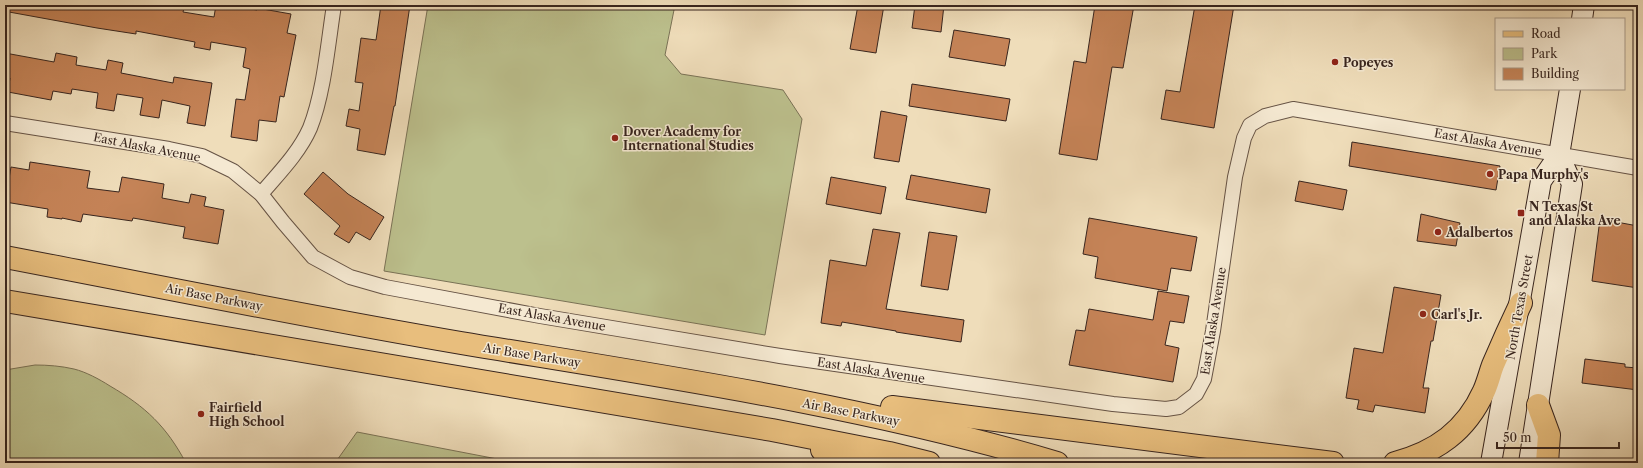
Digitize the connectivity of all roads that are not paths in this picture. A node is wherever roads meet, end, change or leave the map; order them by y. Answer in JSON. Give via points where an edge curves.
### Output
{"nodes":[{"id":1,"x":334,"y":5,"type":"edge"},
{"id":2,"x":1584,"y":5,"type":"edge"},
{"id":3,"x":1582,"y":18,"type":"edge"},
{"id":4,"x":1570,"y":90,"type":"edge"},
{"id":5,"x":5,"y":123,"type":"edge"},
{"id":6,"x":1559,"y":155,"type":"junction"},
{"id":7,"x":1638,"y":168,"type":"edge"},
{"id":8,"x":261,"y":194,"type":"junction"},
{"id":9,"x":5,"y":257,"type":"edge"},
{"id":10,"x":5,"y":300,"type":"edge"},
{"id":11,"x":1520,"y":303,"type":"junction"},
{"id":12,"x":779,"y":398,"type":"junction"},
{"id":13,"x":1538,"y":405,"type":"junction"},
{"id":14,"x":772,"y":430,"type":"junction"},
{"id":15,"x":857,"y":463,"type":"edge"},
{"id":16,"x":929,"y":463,"type":"edge"},
{"id":17,"x":1057,"y":463,"type":"edge"},
{"id":18,"x":1333,"y":463,"type":"edge"},
{"id":19,"x":1395,"y":463,"type":"edge"},
{"id":20,"x":1491,"y":463,"type":"edge"},
{"id":21,"x":1529,"y":463,"type":"edge"},
{"id":22,"x":1547,"y":463,"type":"edge"}],
"edges":[{"from":1,"to":8,"type":"street","via":[[321,88],[310,128],[292,158]]},
{"from":2,"to":3,"type":"main road"},
{"from":4,"to":6,"type":"main road","name":"North Texas Street"},
{"from":5,"to":8,"type":"street","name":"East Alaska Avenue","via":[[202,156],[233,171]]},
{"from":6,"to":7,"type":"street","name":"East Alaska Avenue"},
{"from":6,"to":8,"type":"street","name":"East Alaska Avenue","via":[[1293,109],[1265,116],[1250,126],[1244,138],[1235,178],[1204,379],[1196,394],[1179,407],[1166,409],[1113,404],[780,356],[385,287],[350,277],[313,257]]},
{"from":6,"to":11,"type":"main road","name":"North Texas Street","via":[[1541,181]]},
{"from":6,"to":13,"type":"main road","via":[[1572,184]]},
{"from":9,"to":12,"type":"main road","name":"Air Base Parkway","via":[[432,338]]},
{"from":10,"to":14,"type":"main road"},
{"from":11,"to":19,"type":"main road","via":[[1475,408],[1446,440],[1426,452]]},
{"from":11,"to":20,"type":"main road","name":"North Texas Street"},
{"from":12,"to":17,"type":"main road","name":"Air Base Parkway","via":[[915,425]]},
{"from":12,"to":18,"type":"main road","via":[[862,403]]},
{"from":13,"to":21,"type":"main road"},
{"from":13,"to":22,"type":"main road","via":[[1549,435]]},
{"from":14,"to":15,"type":"main road"},
{"from":14,"to":16,"type":"main road"}]}
